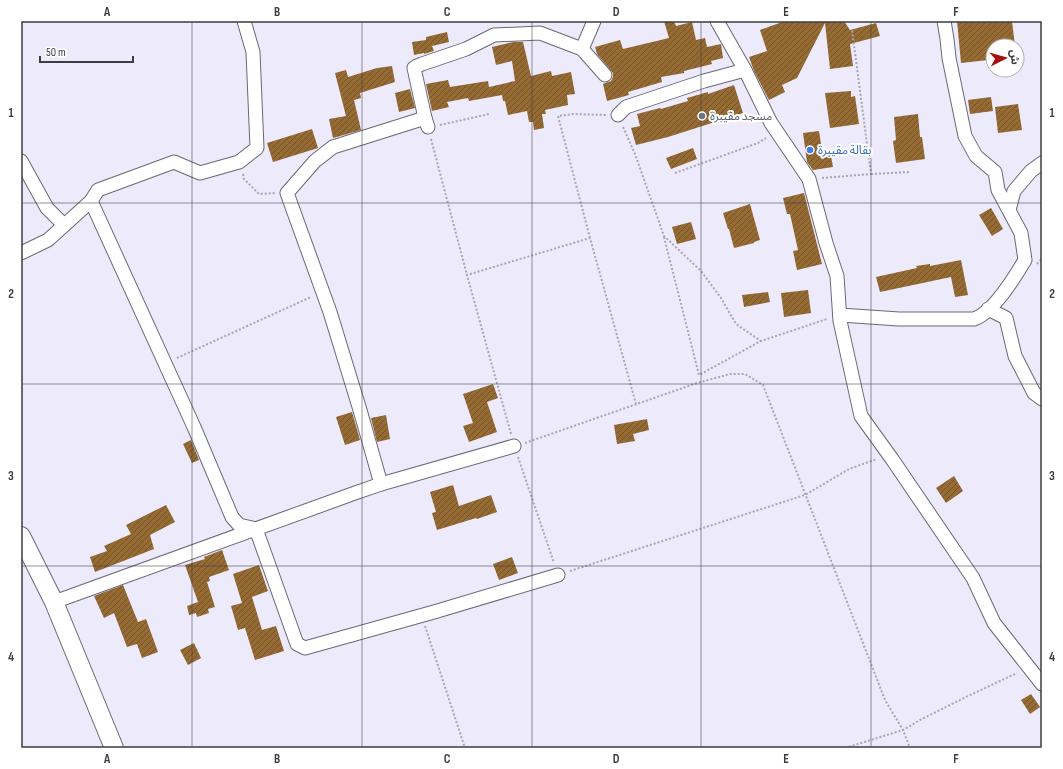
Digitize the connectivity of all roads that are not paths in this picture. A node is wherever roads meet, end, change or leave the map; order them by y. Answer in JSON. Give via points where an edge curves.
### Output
{"nodes":[{"id":1,"x":244,"y":21,"type":"edge"},
{"id":2,"x":594,"y":21,"type":"edge"},
{"id":3,"x":717,"y":21,"type":"edge"},
{"id":4,"x":944,"y":21,"type":"edge"},
{"id":5,"x":582,"y":49,"type":"junction"},
{"id":6,"x":746,"y":70,"type":"junction"},
{"id":7,"x":605,"y":75,"type":"dead end"},
{"id":8,"x":618,"y":115,"type":"road end"},
{"id":9,"x":21,"y":162,"type":"edge"},
{"id":10,"x":1042,"y":163,"type":"edge"},
{"id":11,"x":91,"y":201,"type":"junction"},
{"id":12,"x":1009,"y":210,"type":"junction"},
{"id":13,"x":64,"y":225,"type":"junction"},
{"id":14,"x":21,"y":253,"type":"edge"},
{"id":15,"x":988,"y":309,"type":"junction"},
{"id":16,"x":840,"y":315,"type":"junction"},
{"id":17,"x":1042,"y":399,"type":"edge"},
{"id":18,"x":514,"y":446,"type":"road end"},
{"id":19,"x":381,"y":484,"type":"junction"},
{"id":20,"x":256,"y":529,"type":"junction"},
{"id":21,"x":21,"y":536,"type":"edge"},
{"id":22,"x":558,"y":575,"type":"road end"},
{"id":23,"x":54,"y":602,"type":"junction"},
{"id":24,"x":1042,"y":684,"type":"edge"},
{"id":25,"x":114,"y":748,"type":"edge"}],
"edges":[{"from":1,"to":11,"type":"street","via":[[253,52],[257,148],[239,162],[200,173],[174,162],[98,190]]},
{"from":2,"to":5,"type":"street"},
{"from":3,"to":6,"type":"street"},
{"from":4,"to":12,"type":"street","via":[[965,136],[976,156],[995,172],[998,190]]},
{"from":5,"to":7,"type":"street"},
{"from":5,"to":19,"type":"street","via":[[540,33],[494,35],[466,49],[417,66],[414,68],[427,123],[333,147],[315,160],[287,193],[323,293]]},
{"from":6,"to":8,"type":"street","via":[[626,107]]},
{"from":6,"to":16,"type":"street","via":[[771,123],[809,179],[837,276]]},
{"from":9,"to":13,"type":"street","via":[[47,208]]},
{"from":10,"to":12,"type":"street","via":[[1031,171],[1014,191]]},
{"from":11,"to":13,"type":"street"},
{"from":11,"to":20,"type":"street","via":[[232,517],[238,525]]},
{"from":12,"to":15,"type":"street","via":[[1022,233],[1025,260],[1008,289]]},
{"from":13,"to":14,"type":"street","via":[[48,240]]},
{"from":15,"to":16,"type":"street","via":[[982,316],[974,318],[900,319]]},
{"from":15,"to":17,"type":"street","via":[[1006,318],[1015,356],[1034,393]]},
{"from":16,"to":24,"type":"street","via":[[861,416],[973,578],[994,623]]},
{"from":18,"to":19,"type":"street"},
{"from":19,"to":20,"type":"street"},
{"from":20,"to":22,"type":"street","via":[[297,644],[305,648]]},
{"from":20,"to":23,"type":"street"},
{"from":21,"to":23,"type":"street"},
{"from":23,"to":25,"type":"street"}]}
